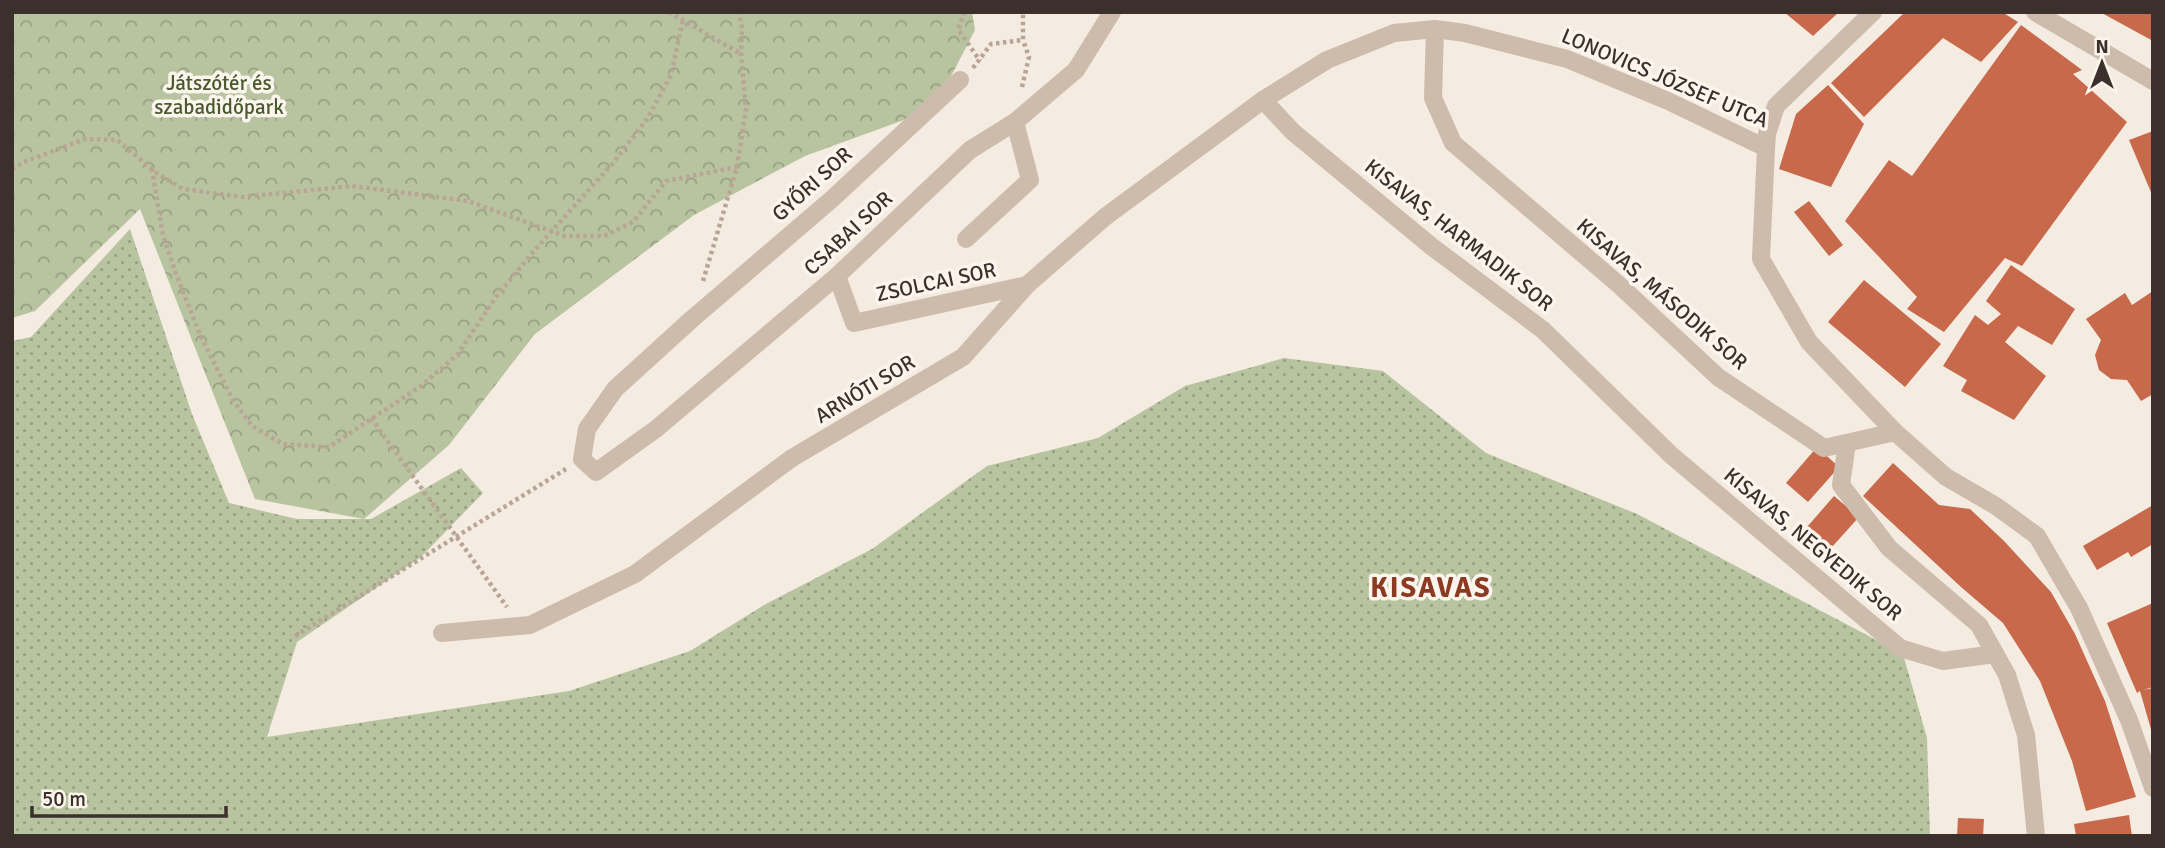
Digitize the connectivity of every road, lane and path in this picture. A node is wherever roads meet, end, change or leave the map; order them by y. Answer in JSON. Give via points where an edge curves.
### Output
{"nodes":[{"id":1,"x":669,"y":12,"type":"edge"},
{"id":2,"x":739,"y":12,"type":"edge"},
{"id":3,"x":965,"y":12,"type":"edge"},
{"id":4,"x":1023,"y":12,"type":"edge"},
{"id":5,"x":1112,"y":12,"type":"edge"},
{"id":6,"x":1873,"y":12,"type":"edge"},
{"id":7,"x":2035,"y":12,"type":"edge"},
{"id":8,"x":683,"y":20,"type":"junction"},
{"id":9,"x":1435,"y":30,"type":"junction"},
{"id":10,"x":1023,"y":40,"type":"junction"},
{"id":11,"x":741,"y":54,"type":"junction"},
{"id":12,"x":980,"y":61,"type":"junction"},
{"id":13,"x":960,"y":80,"type":"joint"},
{"id":14,"x":2153,"y":81,"type":"edge"},
{"id":15,"x":1263,"y":100,"type":"junction"},
{"id":16,"x":1015,"y":122,"type":"junction"},
{"id":17,"x":1766,"y":148,"type":"junction"},
{"id":18,"x":737,"y":167,"type":"junction"},
{"id":19,"x":12,"y":169,"type":"edge"},
{"id":20,"x":152,"y":169,"type":"junction"},
{"id":21,"x":553,"y":231,"type":"junction"},
{"id":22,"x":966,"y":239,"type":"dead end"},
{"id":23,"x":837,"y":276,"type":"junction"},
{"id":24,"x":703,"y":283,"type":"dead end"},
{"id":25,"x":1027,"y":285,"type":"junction"},
{"id":26,"x":1625,"y":410,"type":"joint"},
{"id":27,"x":371,"y":418,"type":"junction"},
{"id":28,"x":1895,"y":432,"type":"junction"},
{"id":29,"x":1847,"y":443,"type":"junction"},
{"id":30,"x":582,"y":459,"type":"junction"},
{"id":31,"x":457,"y":537,"type":"junction"},
{"id":32,"x":520,"y":626,"type":"junction"},
{"id":33,"x":442,"y":633,"type":"dead end"},
{"id":34,"x":295,"y":636,"type":"dead end"},
{"id":35,"x":1995,"y":654,"type":"junction"},
{"id":36,"x":2153,"y":788,"type":"edge"},
{"id":37,"x":2036,"y":836,"type":"edge"}],
"edges":[{"from":1,"to":8,"type":"path"},
{"from":2,"to":11,"type":"path"},
{"from":3,"to":12,"type":"path","via":[[958,29]]},
{"from":4,"to":10,"type":"path"},
{"from":5,"to":16,"type":"street","name":"CSABAI SOR","via":[[1076,69]]},
{"from":6,"to":17,"type":"street","name":"LONOVICS JÓZSEF UTCA","via":[[1776,106]]},
{"from":7,"to":14,"type":"street"},
{"from":8,"to":11,"type":"path"},
{"from":8,"to":21,"type":"path","via":[[671,75],[647,119]]},
{"from":9,"to":15,"type":"street","name":"LONOVICS JÓZSEF UTCA","via":[[1382,37],[1327,61]]},
{"from":9,"to":17,"type":"street","name":"LONOVICS JÓZSEF UTCA","via":[[1465,33],[1567,59]]},
{"from":9,"to":29,"type":"street","name":"KISAVAS, MÁSODIK SOR","via":[[1433,98],[1453,143],[1618,284],[1718,377],[1824,448]]},
{"from":10,"to":12,"type":"path","via":[[991,44]]},
{"from":10,"to":16,"type":"path","via":[[1029,57]]},
{"from":11,"to":18,"type":"path","via":[[746,109]]},
{"from":12,"to":13,"type":"path"},
{"from":13,"to":30,"type":"street","name":"GYŐRI SOR","via":[[832,200],[615,389],[587,429]]},
{"from":15,"to":25,"type":"street","name":"ARNÓTI SOR","via":[[1105,217]]},
{"from":15,"to":26,"type":"street","name":"KISAVAS, HARMADIK SOR","via":[[1293,132],[1431,246],[1543,330]]},
{"from":16,"to":22,"type":"street","via":[[1030,180]]},
{"from":16,"to":23,"type":"street","name":"CSABAI SOR","via":[[970,150]]},
{"from":17,"to":28,"type":"street","via":[[1761,259],[1809,342]]},
{"from":18,"to":21,"type":"path","via":[[666,181],[633,222],[604,236],[565,236]]},
{"from":18,"to":24,"type":"path"},
{"from":19,"to":20,"type":"path","via":[[85,139],[117,140]]},
{"from":20,"to":21,"type":"path","via":[[183,189],[242,197],[352,186],[468,201]]},
{"from":20,"to":27,"type":"path","via":[[163,235],[176,274],[201,337],[233,400],[252,426],[283,443],[330,447]]},
{"from":21,"to":27,"type":"path","via":[[496,297],[457,355],[421,386]]},
{"from":23,"to":25,"type":"street","name":"ZSOLCAI SOR","via":[[854,323]]},
{"from":23,"to":30,"type":"street","name":"CSABAI SOR","via":[[656,429],[596,472]]},
{"from":25,"to":32,"type":"street","name":"ARNÓTI SOR","via":[[963,358],[792,458],[635,573]]},
{"from":26,"to":35,"type":"street","name":"KISAVAS, NEGYEDIK SOR","via":[[1671,455],[1900,648],[1943,661]]},
{"from":27,"to":31,"type":"path"},
{"from":28,"to":29,"type":"street","name":"KISAVAS, MÁSODIK SOR"},
{"from":28,"to":36,"type":"street","via":[[1946,477],[2037,536],[2079,608],[2129,720]]},
{"from":29,"to":35,"type":"street","via":[[1841,485],[1889,548],[1979,625]]},
{"from":30,"to":31,"type":"path"},
{"from":31,"to":32,"type":"path"},
{"from":31,"to":34,"type":"path"},
{"from":32,"to":33,"type":"street","name":"ARNÓTI SOR"},
{"from":35,"to":37,"type":"street","via":[[2007,675],[2026,735]]}]}
